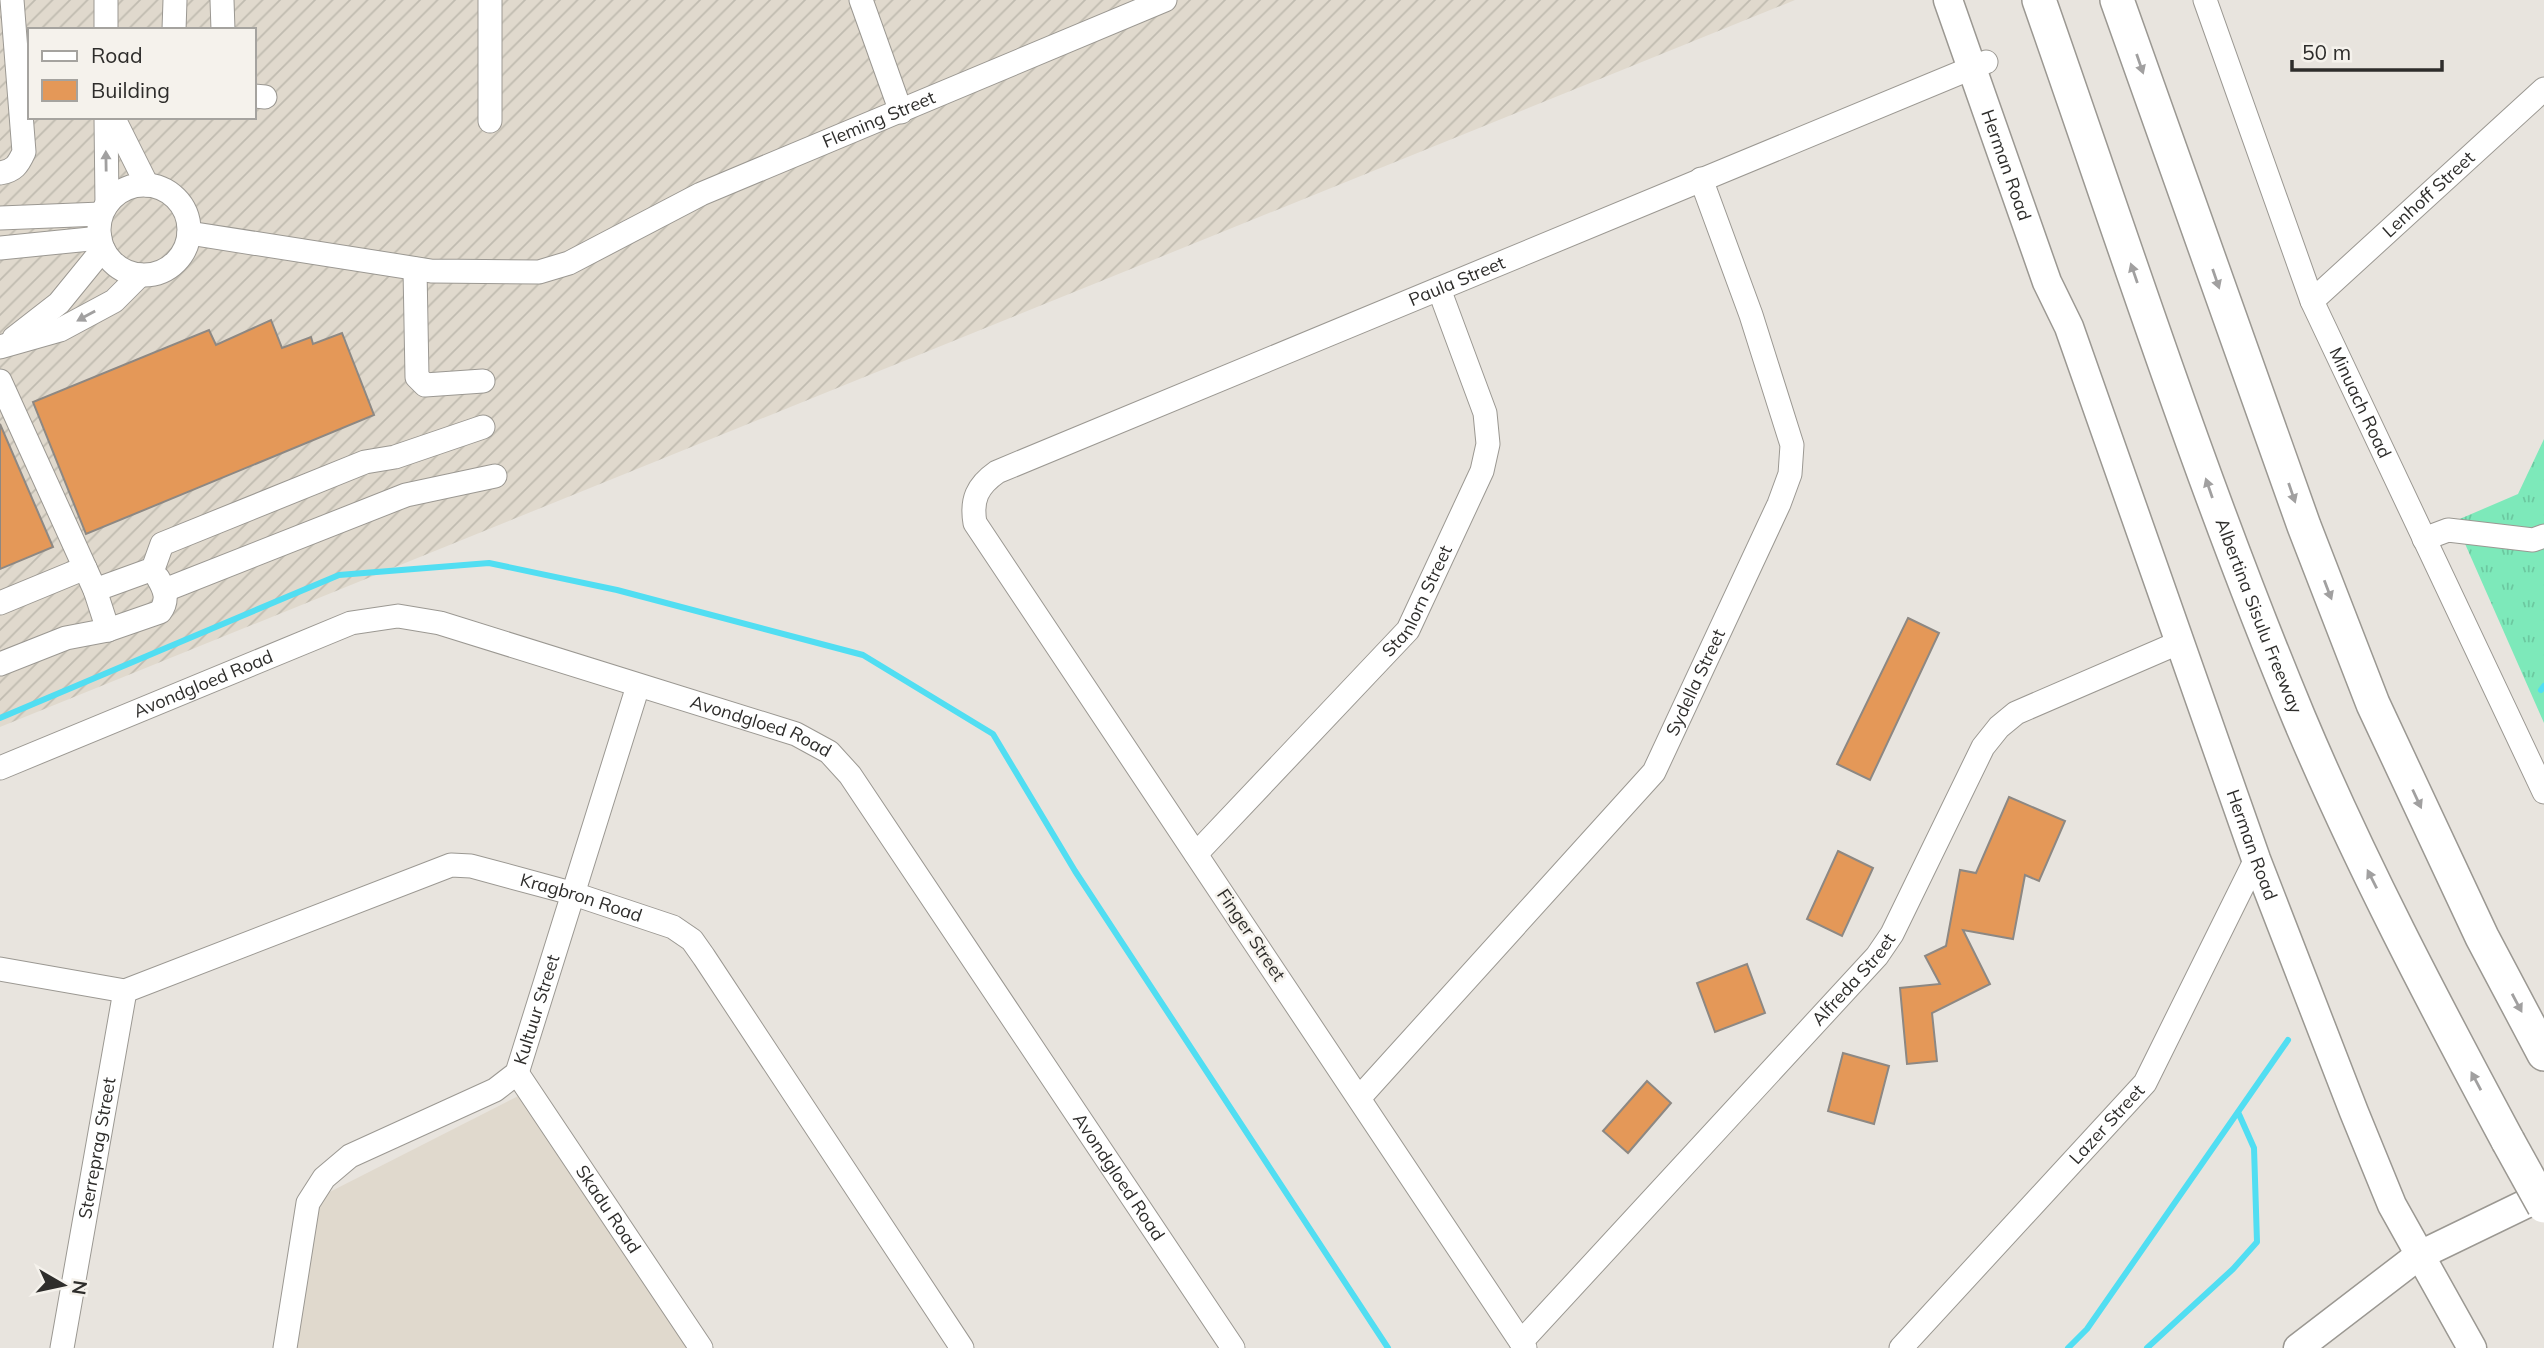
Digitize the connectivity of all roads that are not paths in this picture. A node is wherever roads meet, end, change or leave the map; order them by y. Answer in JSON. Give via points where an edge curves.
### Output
{"nodes":[{"id":1,"x":12,"y":0,"type":"edge"},
{"id":2,"x":106,"y":0,"type":"edge"},
{"id":3,"x":174,"y":0,"type":"edge"},
{"id":4,"x":222,"y":0,"type":"edge"},
{"id":5,"x":490,"y":0,"type":"edge"},
{"id":6,"x":861,"y":0,"type":"edge"},
{"id":7,"x":1165,"y":0,"type":"edge"},
{"id":8,"x":1948,"y":0,"type":"edge"},
{"id":9,"x":1963,"y":0,"type":"edge"},
{"id":10,"x":2039,"y":0,"type":"edge"},
{"id":11,"x":2117,"y":0,"type":"edge"},
{"id":12,"x":2205,"y":0,"type":"edge"},
{"id":13,"x":106,"y":28,"type":"edge"},
{"id":14,"x":174,"y":28,"type":"edge"},
{"id":15,"x":223,"y":28,"type":"edge"},
{"id":16,"x":1980,"y":65,"type":"junction"},
{"id":17,"x":2544,"y":89,"type":"edge"},
{"id":18,"x":901,"y":112,"type":"junction"},
{"id":19,"x":106,"y":119,"type":"edge"},
{"id":20,"x":114,"y":119,"type":"edge"},
{"id":21,"x":490,"y":121,"type":"dead end"},
{"id":22,"x":0,"y":173,"type":"edge"},
{"id":23,"x":1702,"y":180,"type":"junction"},
{"id":24,"x":147,"y":185,"type":"junction"},
{"id":25,"x":104,"y":209,"type":"junction"},
{"id":26,"x":0,"y":218,"type":"edge"},
{"id":27,"x":189,"y":233,"type":"junction"},
{"id":28,"x":101,"y":243,"type":"junction"},
{"id":29,"x":0,"y":248,"type":"edge"},
{"id":30,"x":415,"y":269,"type":"junction"},
{"id":31,"x":140,"y":275,"type":"junction"},
{"id":32,"x":1439,"y":289,"type":"junction"},
{"id":33,"x":2312,"y":301,"type":"junction"},
{"id":34,"x":1,"y":346,"type":"edge"},
{"id":35,"x":0,"y":381,"type":"edge"},
{"id":36,"x":482,"y":381,"type":"dead end"},
{"id":37,"x":483,"y":427,"type":"dead end"},
{"id":38,"x":395,"y":457,"type":"junction"},
{"id":39,"x":495,"y":476,"type":"dead end"},
{"id":40,"x":405,"y":495,"type":"junction"},
{"id":41,"x":975,"y":523,"type":"joint"},
{"id":42,"x":2544,"y":536,"type":"edge"},
{"id":43,"x":2424,"y":539,"type":"junction"},
{"id":44,"x":85,"y":568,"type":"junction"},
{"id":45,"x":153,"y":569,"type":"junction"},
{"id":46,"x":95,"y":590,"type":"junction"},
{"id":47,"x":165,"y":590,"type":"junction"},
{"id":48,"x":0,"y":603,"type":"edge"},
{"id":49,"x":108,"y":630,"type":"junction"},
{"id":50,"x":2178,"y":643,"type":"junction"},
{"id":51,"x":0,"y":664,"type":"edge"},
{"id":52,"x":638,"y":686,"type":"junction"},
{"id":53,"x":7,"y":766,"type":"edge"},
{"id":54,"x":2544,"y":792,"type":"edge"},
{"id":55,"x":1196,"y":854,"type":"junction"},
{"id":56,"x":2256,"y":859,"type":"junction"},
{"id":57,"x":571,"y":893,"type":"junction"},
{"id":58,"x":0,"y":969,"type":"edge"},
{"id":59,"x":125,"y":991,"type":"junction"},
{"id":60,"x":2544,"y":1054,"type":"edge"},
{"id":61,"x":517,"y":1073,"type":"junction"},
{"id":62,"x":1360,"y":1097,"type":"junction"},
{"id":63,"x":2544,"y":1195,"type":"edge"},
{"id":64,"x":2544,"y":1206,"type":"edge"},
{"id":65,"x":2418,"y":1256,"type":"junction"},
{"id":66,"x":2312,"y":1344,"type":"edge"},
{"id":67,"x":1523,"y":1345,"type":"edge"},
{"id":68,"x":62,"y":1348,"type":"edge"},
{"id":69,"x":285,"y":1348,"type":"edge"},
{"id":70,"x":701,"y":1348,"type":"edge"},
{"id":71,"x":962,"y":1348,"type":"edge"},
{"id":72,"x":1233,"y":1348,"type":"edge"},
{"id":73,"x":1901,"y":1348,"type":"edge"},
{"id":74,"x":2472,"y":1348,"type":"edge"}],
"edges":[{"from":1,"to":22,"type":"street","via":[[24,152],[18,165]]},
{"from":2,"to":13,"type":"street"},
{"from":3,"to":14,"type":"street"},
{"from":4,"to":15,"type":"street"},
{"from":5,"to":21,"type":"street"},
{"from":6,"to":18,"type":"street"},
{"from":7,"to":18,"type":"street","name":"Fleming Street"},
{"from":8,"to":16,"type":"main road","name":"Herman Road"},
{"from":9,"to":16,"type":"main road","name":"Herman Road"},
{"from":64,"to":10,"type":"highway","name":"Albertina Sisulu Freeway","one_way":true,"bridge":true,"via":[[2361,859],[2300,719],[2229,544]]},
{"from":11,"to":60,"type":"highway","one_way":true,"via":[[2372,704],[2482,937]]},
{"from":12,"to":33,"type":"street","name":"Minuach Road"},
{"from":16,"to":23,"type":"street","name":"Paula Street"},
{"from":16,"to":50,"type":"main road","name":"Herman Road","via":[[2060,277],[2068,327]]},
{"from":17,"to":33,"type":"street","name":"Lenhoff Street"},
{"from":18,"to":30,"type":"street","name":"Fleming Street","via":[[701,194],[569,263],[539,272]]},
{"from":25,"to":19,"type":"street","one_way":true},
{"from":20,"to":24,"type":"street"},
{"from":23,"to":32,"type":"street","name":"Paula Street"},
{"from":23,"to":62,"type":"street","name":"Sydella Street","via":[[1792,445],[1790,474],[1779,504],[1654,772]]},
{"from":24,"to":25,"type":"street","via":[[124,189]]},
{"from":24,"to":27,"type":"street","via":[[178,200]]},
{"from":25,"to":26,"type":"street"},
{"from":25,"to":28,"type":"street"},
{"from":27,"to":30,"type":"street","name":"Fleming Street"},
{"from":27,"to":31,"type":"street","via":[[173,264]]},
{"from":28,"to":29,"type":"street"},
{"from":28,"to":31,"type":"street","via":[[118,267]]},
{"from":28,"to":34,"type":"street","via":[[59,303]]},
{"from":30,"to":36,"type":"street","via":[[417,377],[425,386],[438,387]]},
{"from":31,"to":34,"type":"street","one_way":true,"via":[[114,301],[60,330]]},
{"from":32,"to":41,"type":"street","name":"Paula Street","via":[[997,472],[976,493]]},
{"from":32,"to":55,"type":"street","name":"Stanlorn Street","via":[[1485,414],[1488,444],[1482,471],[1408,630]]},
{"from":33,"to":43,"type":"street","name":"Minuach Road"},
{"from":35,"to":44,"type":"street"},
{"from":37,"to":38,"type":"street"},
{"from":38,"to":40,"type":"street"},
{"from":38,"to":45,"type":"street","via":[[365,462],[162,544]]},
{"from":39,"to":40,"type":"street"},
{"from":40,"to":47,"type":"street"},
{"from":41,"to":55,"type":"street","name":"Finger Street"},
{"from":42,"to":43,"type":"street","via":[[2533,540],[2448,530]]},
{"from":43,"to":54,"type":"street","name":"Minuach Road"},
{"from":44,"to":46,"type":"street"},
{"from":44,"to":48,"type":"street"},
{"from":45,"to":46,"type":"street"},
{"from":45,"to":47,"type":"street"},
{"from":46,"to":49,"type":"street"},
{"from":47,"to":49,"type":"street","via":[[160,612]]},
{"from":49,"to":51,"type":"street","via":[[66,638]]},
{"from":50,"to":56,"type":"main road","name":"Herman Road"},
{"from":50,"to":67,"type":"street","name":"Alfreda Street","via":[[2017,713],[1999,727],[1983,747],[1892,934],[1866,970]]},
{"from":52,"to":53,"type":"street","name":"Avondgloed Road","via":[[440,623],[383,616],[316,635]]},
{"from":52,"to":57,"type":"street","name":"Kultuur Street"},
{"from":52,"to":72,"type":"street","name":"Avondgloed Road","via":[[796,734],[829,752],[850,775]]},
{"from":55,"to":62,"type":"street","name":"Finger Street"},
{"from":56,"to":65,"type":"main road","name":"Herman Road","via":[[2387,1193]]},
{"from":56,"to":73,"type":"street","name":"Lazer Street","via":[[2145,1083]]},
{"from":57,"to":59,"type":"street","name":"Kragbron Road","via":[[471,866],[441,867]]},
{"from":57,"to":61,"type":"street","name":"Kultuur Street"},
{"from":57,"to":71,"type":"street","name":"Kragbron Road","via":[[673,927],[692,940]]},
{"from":58,"to":59,"type":"street"},
{"from":59,"to":68,"type":"street","name":"Sterreprag Street"},
{"from":61,"to":69,"type":"street","name":"Kultuur Street","via":[[495,1090],[349,1156],[324,1178],[308,1203]]},
{"from":61,"to":70,"type":"street","name":"Skadu Road"},
{"from":62,"to":67,"type":"street","name":"Finger Street"},
{"from":63,"to":65,"type":"main road"},
{"from":65,"to":66,"type":"main road"},
{"from":65,"to":74,"type":"main road","name":"Herman Road"}]}
